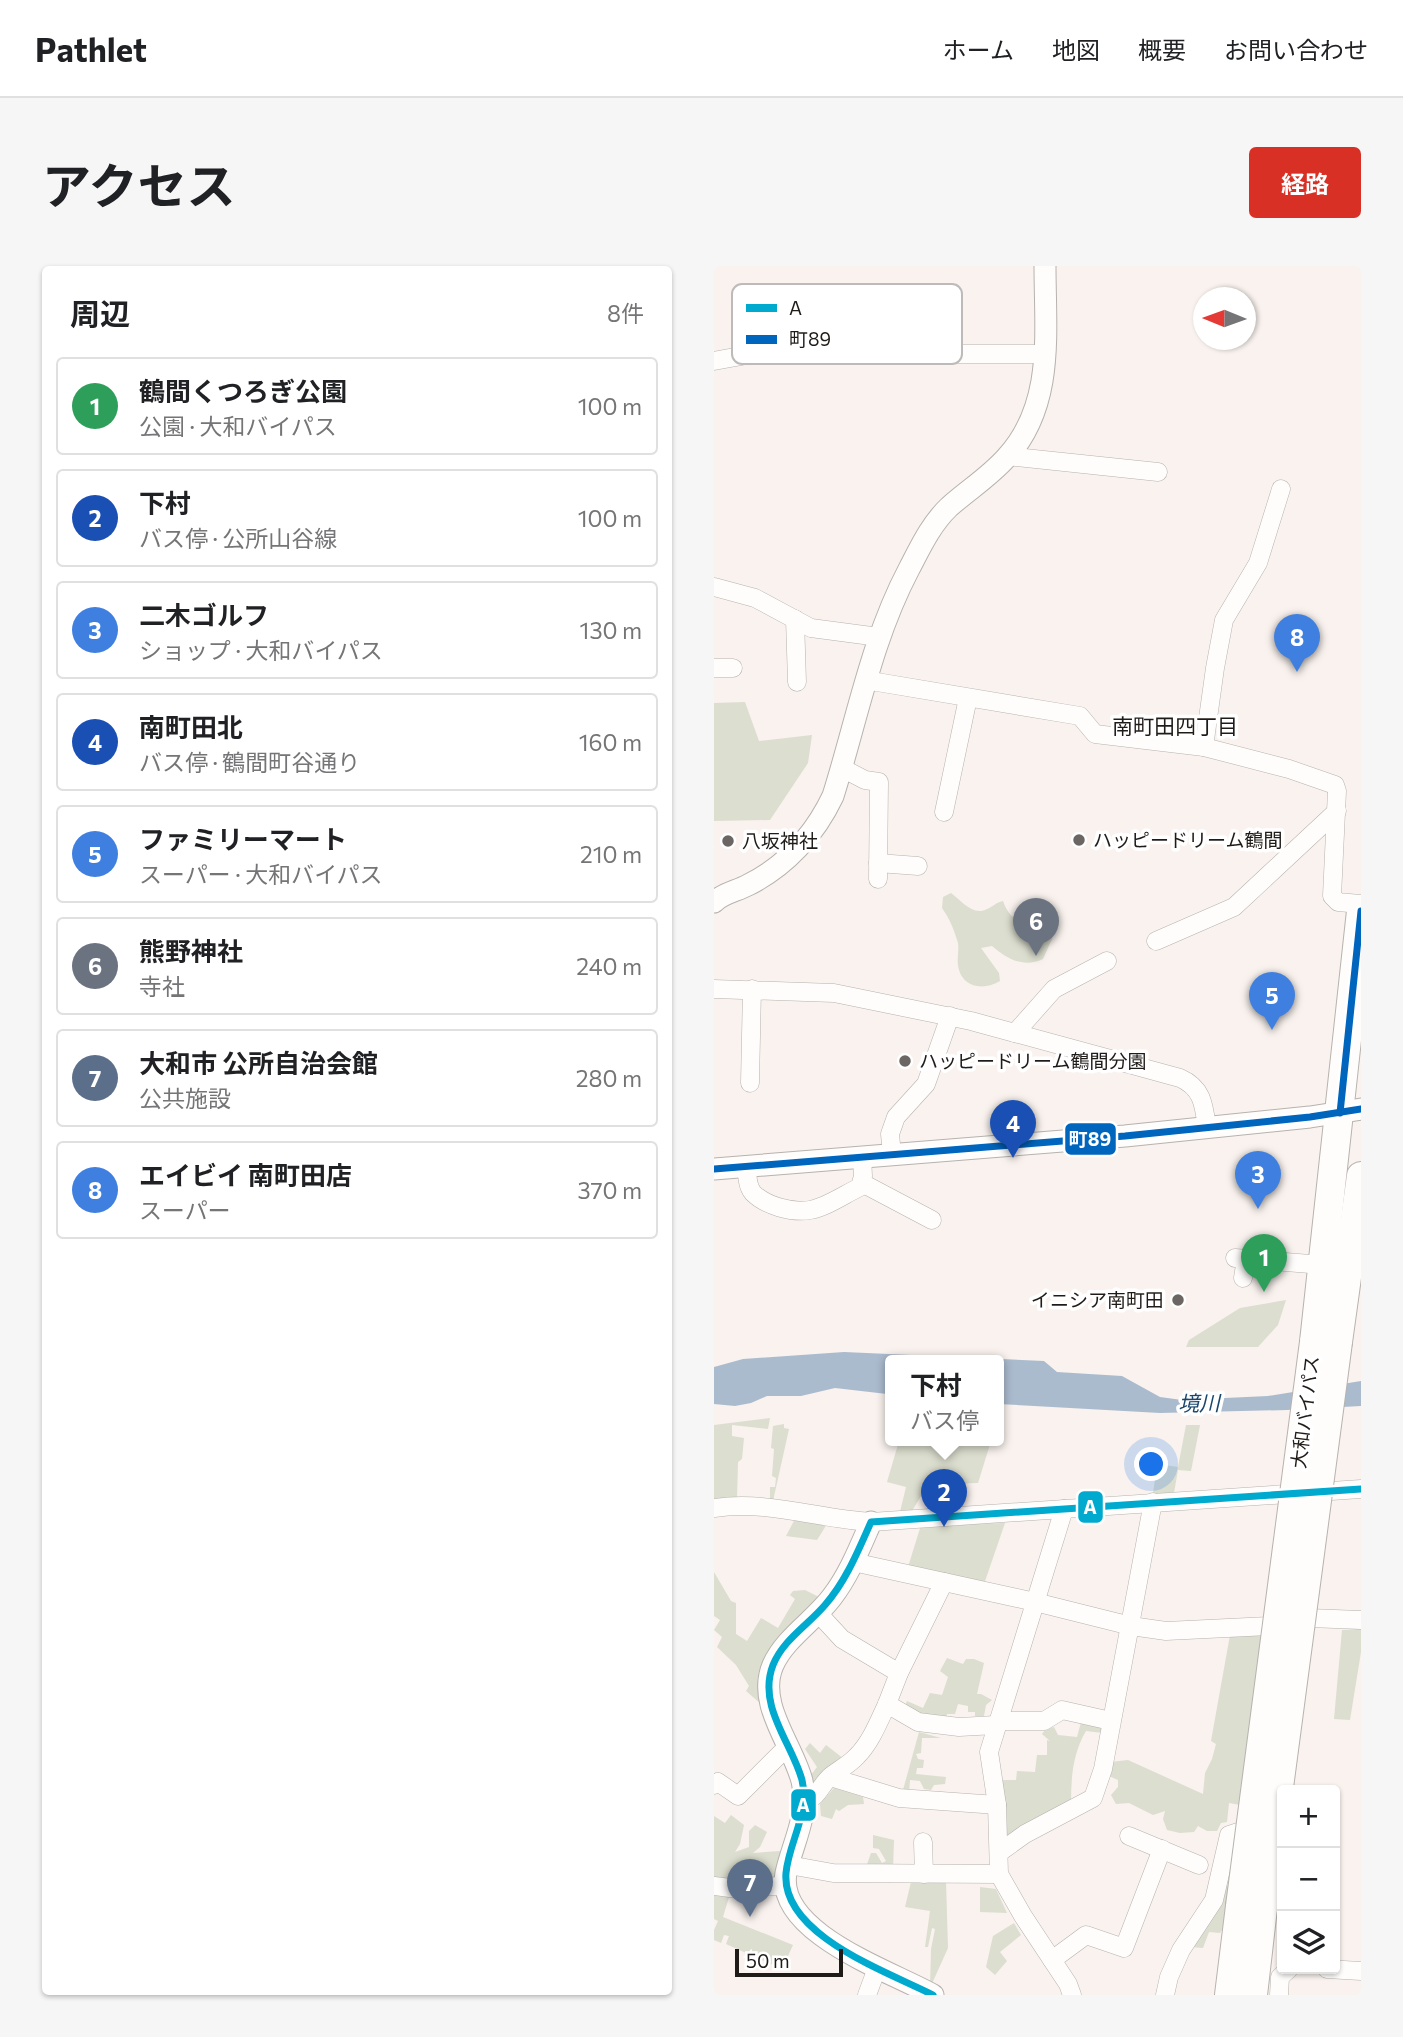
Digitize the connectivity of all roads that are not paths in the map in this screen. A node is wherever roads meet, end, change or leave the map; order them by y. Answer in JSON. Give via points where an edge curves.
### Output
{"nodes":[{"id":1,"x":1045,"y":266,"type":"edge"},
{"id":2,"x":962,"y":354,"type":"edge"},
{"id":3,"x":1045,"y":354,"type":"junction"},
{"id":4,"x":732,"y":358,"type":"edge"},
{"id":5,"x":714,"y":361,"type":"edge"},
{"id":6,"x":1007,"y":456,"type":"junction"},
{"id":7,"x":1158,"y":472,"type":"dead end"},
{"id":8,"x":1281,"y":489,"type":"dead end"},
{"id":9,"x":714,"y":587,"type":"edge"},
{"id":10,"x":795,"y":619,"type":"junction"},
{"id":11,"x":879,"y":637,"type":"junction"},
{"id":12,"x":714,"y":668,"type":"edge"},
{"id":13,"x":733,"y":668,"type":"dead end"},
{"id":14,"x":865,"y":680,"type":"junction"},
{"id":15,"x":797,"y":682,"type":"dead end"},
{"id":16,"x":968,"y":698,"type":"junction"},
{"id":17,"x":1204,"y":747,"type":"junction"},
{"id":18,"x":842,"y":768,"type":"junction"},
{"id":19,"x":1337,"y":811,"type":"junction"},
{"id":20,"x":944,"y":812,"type":"dead end"},
{"id":21,"x":918,"y":866,"type":"dead end"},
{"id":22,"x":714,"y":902,"type":"edge"},
{"id":23,"x":1361,"y":904,"type":"edge"},
{"id":24,"x":1361,"y":911,"type":"edge"},
{"id":25,"x":1156,"y":941,"type":"dead end"},
{"id":26,"x":1107,"y":961,"type":"dead end"},
{"id":27,"x":714,"y":989,"type":"edge"},
{"id":28,"x":752,"y":989,"type":"junction"},
{"id":29,"x":950,"y":1016,"type":"junction"},
{"id":30,"x":1015,"y":1033,"type":"junction"},
{"id":31,"x":750,"y":1083,"type":"dead end"},
{"id":32,"x":1350,"y":1111,"type":"edge"},
{"id":33,"x":1207,"y":1128,"type":"junction"},
{"id":34,"x":892,"y":1155,"type":"junction"},
{"id":35,"x":862,"y":1157,"type":"junction"},
{"id":36,"x":747,"y":1166,"type":"junction"},
{"id":37,"x":714,"y":1168,"type":"edge"},
{"id":38,"x":1361,"y":1176,"type":"edge"},
{"id":39,"x":862,"y":1183,"type":"junction"},
{"id":40,"x":932,"y":1220,"type":"dead end"},
{"id":41,"x":1323,"y":1265,"type":"junction"},
{"id":42,"x":1244,"y":1278,"type":"dead end"},
{"id":43,"x":1326,"y":1342,"type":"junction"},
{"id":44,"x":1361,"y":1489,"type":"edge"},
{"id":45,"x":1328,"y":1492,"type":"junction"},
{"id":46,"x":1285,"y":1494,"type":"junction"},
{"id":47,"x":1153,"y":1502,"type":"junction"},
{"id":48,"x":714,"y":1508,"type":"edge"},
{"id":49,"x":1064,"y":1508,"type":"junction"},
{"id":50,"x":871,"y":1522,"type":"junction"},
{"id":51,"x":853,"y":1562,"type":"junction"},
{"id":52,"x":944,"y":1582,"type":"junction"},
{"id":53,"x":1035,"y":1602,"type":"junction"},
{"id":54,"x":818,"y":1613,"type":"junction"},
{"id":55,"x":1308,"y":1618,"type":"junction"},
{"id":56,"x":1361,"y":1620,"type":"edge"},
{"id":57,"x":1130,"y":1626,"type":"junction"},
{"id":58,"x":1269,"y":1626,"type":"junction"},
{"id":59,"x":899,"y":1673,"type":"junction"},
{"id":60,"x":887,"y":1704,"type":"junction"},
{"id":61,"x":1111,"y":1721,"type":"junction"},
{"id":62,"x":996,"y":1725,"type":"junction"},
{"id":63,"x":788,"y":1746,"type":"junction"},
{"id":64,"x":830,"y":1777,"type":"junction"},
{"id":65,"x":714,"y":1785,"type":"edge"},
{"id":66,"x":1288,"y":1785,"type":"edge"},
{"id":67,"x":805,"y":1801,"type":"junction"},
{"id":68,"x":997,"y":1805,"type":"junction"},
{"id":69,"x":1244,"y":1830,"type":"junction"},
{"id":70,"x":1277,"y":1834,"type":"edge"},
{"id":71,"x":1129,"y":1836,"type":"dead end"},
{"id":72,"x":923,"y":1842,"type":"dead end"},
{"id":73,"x":1161,"y":1849,"type":"junction"},
{"id":74,"x":1000,"y":1852,"type":"junction"},
{"id":75,"x":1199,"y":1865,"type":"dead end"},
{"id":76,"x":924,"y":1874,"type":"junction"},
{"id":77,"x":999,"y":1874,"type":"junction"},
{"id":78,"x":787,"y":1875,"type":"junction"},
{"id":79,"x":714,"y":1886,"type":"edge"},
{"id":80,"x":1247,"y":1952,"type":"junction"},
{"id":81,"x":1052,"y":1960,"type":"junction"},
{"id":82,"x":877,"y":1968,"type":"junction"},
{"id":83,"x":1340,"y":1970,"type":"edge"},
{"id":84,"x":1361,"y":1971,"type":"edge"},
{"id":85,"x":1283,"y":1974,"type":"edge"},
{"id":86,"x":867,"y":1995,"type":"edge"},
{"id":87,"x":933,"y":1995,"type":"edge"},
{"id":88,"x":1072,"y":1995,"type":"edge"},
{"id":89,"x":1165,"y":1995,"type":"edge"},
{"id":90,"x":1228,"y":1995,"type":"edge"},
{"id":91,"x":1254,"y":1995,"type":"edge"},
{"id":92,"x":1279,"y":1995,"type":"edge"}],
"edges":[{"from":1,"to":3,"type":"street"},
{"from":2,"to":3,"type":"street"},
{"from":3,"to":6,"type":"street","via":[[1033,417]]},
{"from":4,"to":5,"type":"street"},
{"from":6,"to":7,"type":"street"},
{"from":6,"to":11,"type":"street","via":[[937,521],[903,580]]},
{"from":8,"to":17,"type":"street","via":[[1258,563],[1224,620]]},
{"from":9,"to":10,"type":"street","via":[[755,598]]},
{"from":10,"to":11,"type":"street","via":[[811,628]]},
{"from":10,"to":15,"type":"street"},
{"from":11,"to":14,"type":"street"},
{"from":12,"to":13,"type":"street"},
{"from":14,"to":16,"type":"street"},
{"from":14,"to":18,"type":"street"},
{"from":16,"to":17,"type":"street","via":[[1080,716],[1095,734]]},
{"from":16,"to":20,"type":"street","via":[[942,783]]},
{"from":17,"to":19,"type":"street","via":[[1335,785]]},
{"from":18,"to":21,"type":"street","via":[[879,782],[871,840],[878,871]]},
{"from":18,"to":22,"type":"street","via":[[827,808],[805,841],[766,874]]},
{"from":19,"to":23,"type":"street","via":[[1332,896],[1338,902]]},
{"from":19,"to":25,"type":"street","via":[[1234,907]]},
{"from":24,"to":32,"type":"highway","name":"大和バイパス"},
{"from":26,"to":30,"type":"street","via":[[1054,989]]},
{"from":27,"to":28,"type":"street"},
{"from":28,"to":29,"type":"street","via":[[834,993]]},
{"from":28,"to":31,"type":"street"},
{"from":29,"to":30,"type":"street"},
{"from":29,"to":34,"type":"street","via":[[926,1084],[896,1117],[890,1135]]},
{"from":30,"to":33,"type":"street","via":[[1191,1083],[1202,1099]]},
{"from":32,"to":33,"type":"street"},
{"from":32,"to":41,"type":"highway","name":"大和バイパス"},
{"from":33,"to":34,"type":"street"},
{"from":34,"to":35,"type":"street"},
{"from":35,"to":36,"type":"street"},
{"from":35,"to":39,"type":"street"},
{"from":36,"to":37,"type":"street"},
{"from":36,"to":39,"type":"street","via":[[753,1193],[788,1210],[810,1210]]},
{"from":38,"to":43,"type":"highway","name":"大和バイパス"},
{"from":39,"to":40,"type":"street"},
{"from":41,"to":42,"type":"street","via":[[1240,1258]]},
{"from":41,"to":43,"type":"highway","name":"大和バイパス"},
{"from":43,"to":80,"type":"highway","name":"大和バイパス","bridge":true},
{"from":44,"to":45,"type":"street"},
{"from":45,"to":46,"type":"street"},
{"from":45,"to":55,"type":"street"},
{"from":46,"to":47,"type":"street"},
{"from":46,"to":58,"type":"street"},
{"from":47,"to":49,"type":"street"},
{"from":47,"to":57,"type":"street"},
{"from":48,"to":50,"type":"street","via":[[774,1507]]},
{"from":49,"to":50,"type":"street"},
{"from":49,"to":53,"type":"street"},
{"from":50,"to":51,"type":"street"},
{"from":51,"to":52,"type":"street"},
{"from":51,"to":54,"type":"street"},
{"from":52,"to":53,"type":"street"},
{"from":52,"to":59,"type":"street"},
{"from":53,"to":57,"type":"street"},
{"from":53,"to":62,"type":"street"},
{"from":54,"to":59,"type":"street","via":[[842,1639]]},
{"from":54,"to":63,"type":"street","via":[[773,1665],[768,1687]]},
{"from":55,"to":56,"type":"street"},
{"from":55,"to":58,"type":"street"},
{"from":55,"to":66,"type":"street"},
{"from":57,"to":58,"type":"street","via":[[1166,1631]]},
{"from":57,"to":61,"type":"street"},
{"from":58,"to":69,"type":"street"},
{"from":59,"to":60,"type":"street"},
{"from":60,"to":62,"type":"street","via":[[918,1722]]},
{"from":60,"to":64,"type":"street","via":[[859,1755]]},
{"from":61,"to":62,"type":"street","via":[[1062,1710],[1044,1721]]},
{"from":61,"to":74,"type":"street","via":[[1093,1798]]},
{"from":62,"to":68,"type":"street","via":[[989,1752]]},
{"from":63,"to":65,"type":"street","via":[[738,1796],[718,1782]]},
{"from":63,"to":67,"type":"street"},
{"from":64,"to":67,"type":"street","via":[[813,1799]]},
{"from":64,"to":68,"type":"street","via":[[899,1798]]},
{"from":67,"to":78,"type":"street"},
{"from":68,"to":74,"type":"street"},
{"from":69,"to":70,"type":"street"},
{"from":69,"to":89,"type":"street","via":[[1229,1835],[1214,1900],[1181,1950]]},
{"from":71,"to":73,"type":"street"},
{"from":72,"to":76,"type":"street"},
{"from":73,"to":75,"type":"street"},
{"from":73,"to":81,"type":"street","via":[[1140,1892],[1124,1948],[1118,1954],[1086,1935]]},
{"from":74,"to":77,"type":"street"},
{"from":76,"to":77,"type":"street"},
{"from":76,"to":78,"type":"street"},
{"from":77,"to":81,"type":"street"},
{"from":78,"to":79,"type":"street","via":[[730,1888]]},
{"from":78,"to":82,"type":"street","via":[[799,1914],[815,1931]]},
{"from":80,"to":90,"type":"highway","name":"大和バイパス"},
{"from":80,"to":91,"type":"highway"},
{"from":81,"to":88,"type":"street"},
{"from":82,"to":86,"type":"street"},
{"from":82,"to":87,"type":"street"},
{"from":83,"to":84,"type":"street"},
{"from":85,"to":92,"type":"street"}]}
